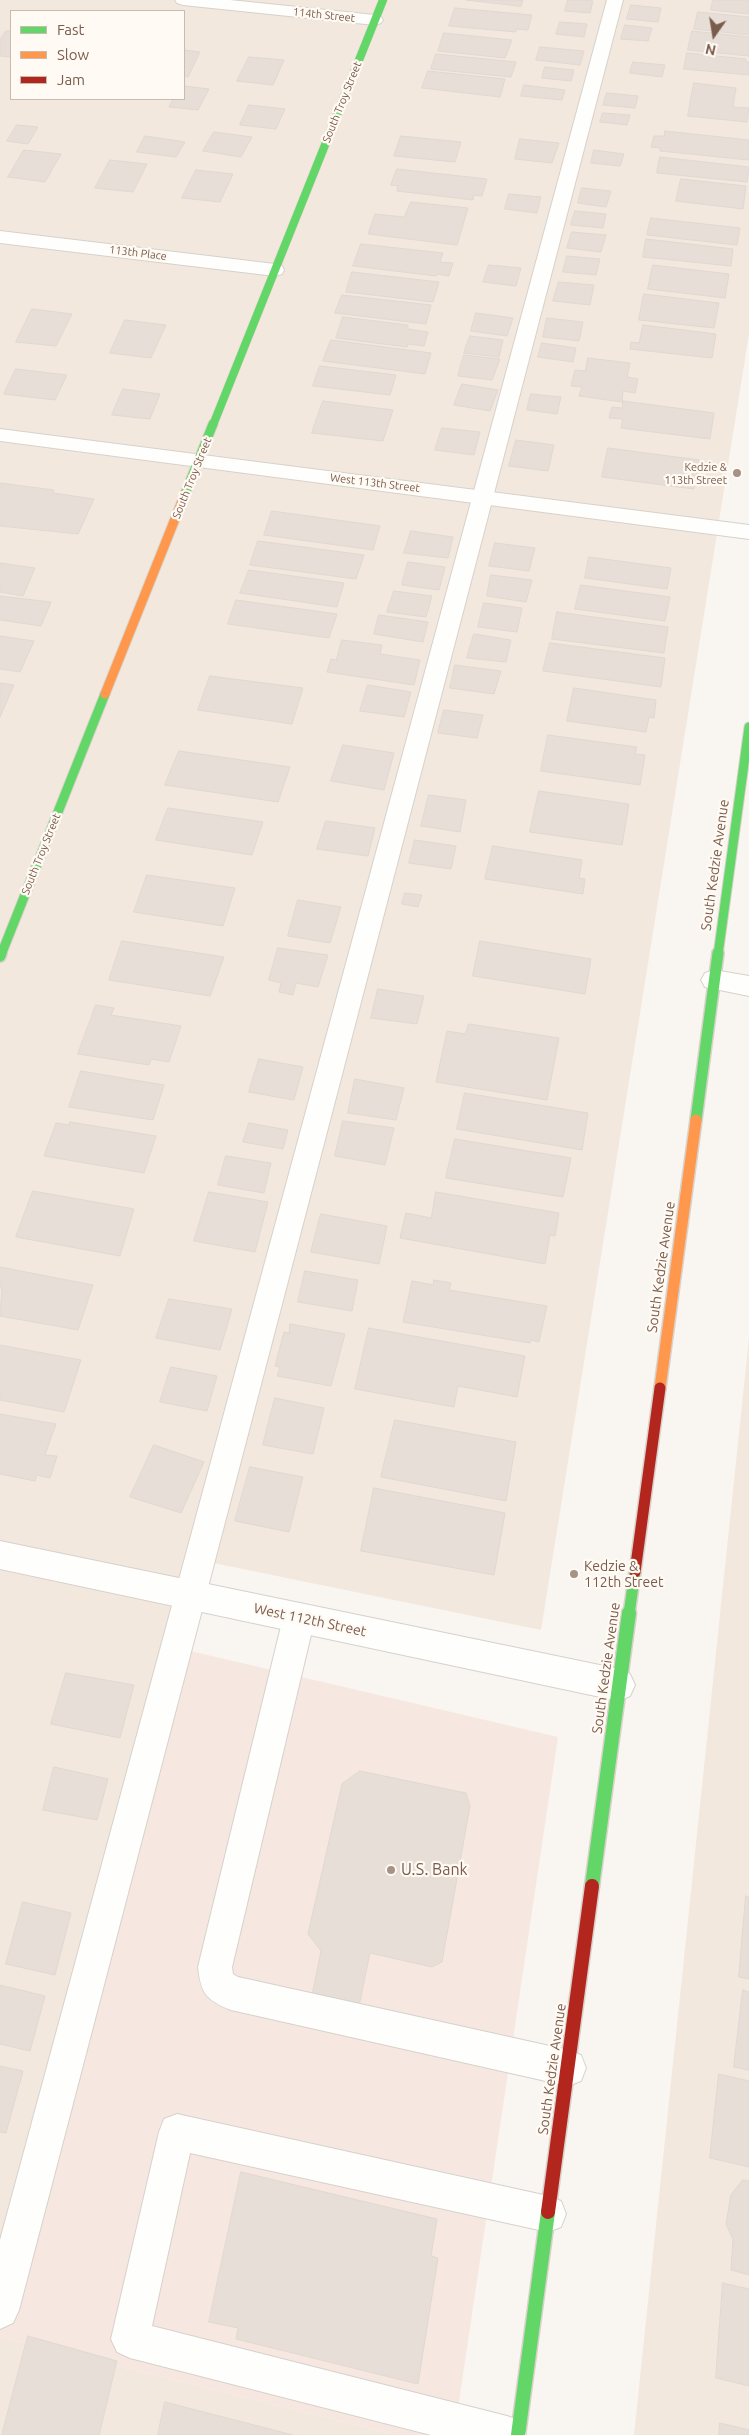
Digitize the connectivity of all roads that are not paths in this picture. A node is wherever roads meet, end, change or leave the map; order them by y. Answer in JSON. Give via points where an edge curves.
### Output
{"nodes":[{"id":1,"x":183,"y":0,"type":"edge"},
{"id":2,"x":383,"y":0,"type":"edge"},
{"id":3,"x":615,"y":0,"type":"edge"},
{"id":4,"x":375,"y":20,"type":"junction"},
{"id":5,"x":0,"y":237,"type":"edge"},
{"id":6,"x":275,"y":270,"type":"junction"},
{"id":7,"x":0,"y":434,"type":"edge"},
{"id":8,"x":199,"y":460,"type":"junction"},
{"id":9,"x":484,"y":498,"type":"junction"},
{"id":10,"x":749,"y":532,"type":"edge"},
{"id":11,"x":749,"y":727,"type":"edge"},
{"id":12,"x":0,"y":956,"type":"edge"},
{"id":13,"x":714,"y":980,"type":"junction"},
{"id":14,"x":749,"y":986,"type":"edge"},
{"id":15,"x":0,"y":1555,"type":"edge"},
{"id":16,"x":188,"y":1595,"type":"junction"},
{"id":17,"x":299,"y":1618,"type":"junction"},
{"id":18,"x":619,"y":1685,"type":"junction"},
{"id":19,"x":568,"y":2068,"type":"junction"},
{"id":20,"x":548,"y":2214,"type":"junction"},
{"id":21,"x":0,"y":2310,"type":"edge"},
{"id":22,"x":507,"y":2435,"type":"edge"},
{"id":23,"x":518,"y":2435,"type":"edge"}],
"edges":[{"from":1,"to":4,"type":"street","name":"114th Street"},
{"from":2,"to":4,"type":"street","name":"South Troy Street"},
{"from":3,"to":9,"type":"street"},
{"from":4,"to":6,"type":"street","name":"South Troy Street"},
{"from":5,"to":6,"type":"street","name":"113th Place"},
{"from":6,"to":8,"type":"street","name":"South Troy Street"},
{"from":7,"to":8,"type":"street","name":"West 113th Street"},
{"from":8,"to":9,"type":"street","name":"West 113th Street"},
{"from":8,"to":12,"type":"street","name":"South Troy Street"},
{"from":9,"to":10,"type":"street","name":"West 113th Street"},
{"from":9,"to":16,"type":"street"},
{"from":11,"to":13,"type":"street","name":"South Kedzie Avenue"},
{"from":13,"to":14,"type":"street"},
{"from":13,"to":18,"type":"street","name":"South Kedzie Avenue"},
{"from":15,"to":16,"type":"street","name":"West 112th Street"},
{"from":16,"to":17,"type":"street","name":"West 112th Street"},
{"from":16,"to":21,"type":"street"},
{"from":17,"to":18,"type":"street","name":"West 112th Street"},
{"from":17,"to":19,"type":"street","via":[[215,1967],[217,1984],[231,1993]]},
{"from":18,"to":19,"type":"street","name":"South Kedzie Avenue"},
{"from":19,"to":20,"type":"street","name":"South Kedzie Avenue"},
{"from":20,"to":22,"type":"street","via":[[177,2132],[130,2339]]},
{"from":20,"to":23,"type":"street","name":"South Kedzie Avenue"}]}
